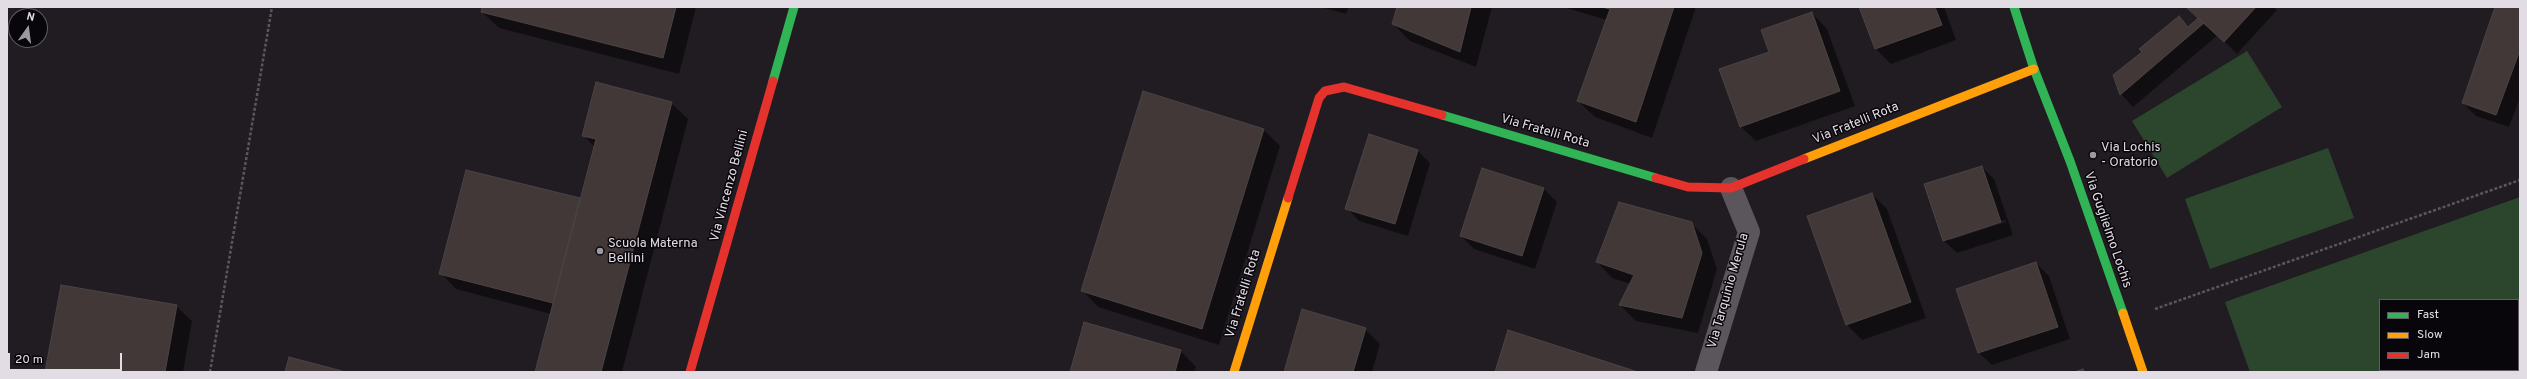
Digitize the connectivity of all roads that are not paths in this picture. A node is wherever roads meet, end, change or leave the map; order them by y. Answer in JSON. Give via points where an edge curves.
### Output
{"nodes":[{"id":1,"x":794,"y":7,"type":"edge"},
{"id":2,"x":2014,"y":7,"type":"edge"},
{"id":3,"x":2034,"y":69,"type":"junction"},
{"id":4,"x":1731,"y":188,"type":"junction"},
{"id":5,"x":690,"y":372,"type":"edge"},
{"id":6,"x":1234,"y":372,"type":"edge"},
{"id":7,"x":1706,"y":372,"type":"edge"},
{"id":8,"x":2143,"y":372,"type":"edge"}],
"edges":[{"from":1,"to":5,"type":"street","name":"Via Vincenzo Bellini"},
{"from":2,"to":3,"type":"street","name":"Via Guglielmo Lochis"},
{"from":3,"to":4,"type":"street","name":"Via Fratelli Rota"},
{"from":3,"to":8,"type":"street","name":"Via Guglielmo Lochis","via":[[2070,161]]},
{"from":4,"to":6,"type":"street","name":"Via Fratelli Rota","via":[[1688,188],[1344,87],[1325,91],[1319,98]]},
{"from":4,"to":7,"type":"street","name":"Via Tarquinio Merula","via":[[1749,232]]}]}
